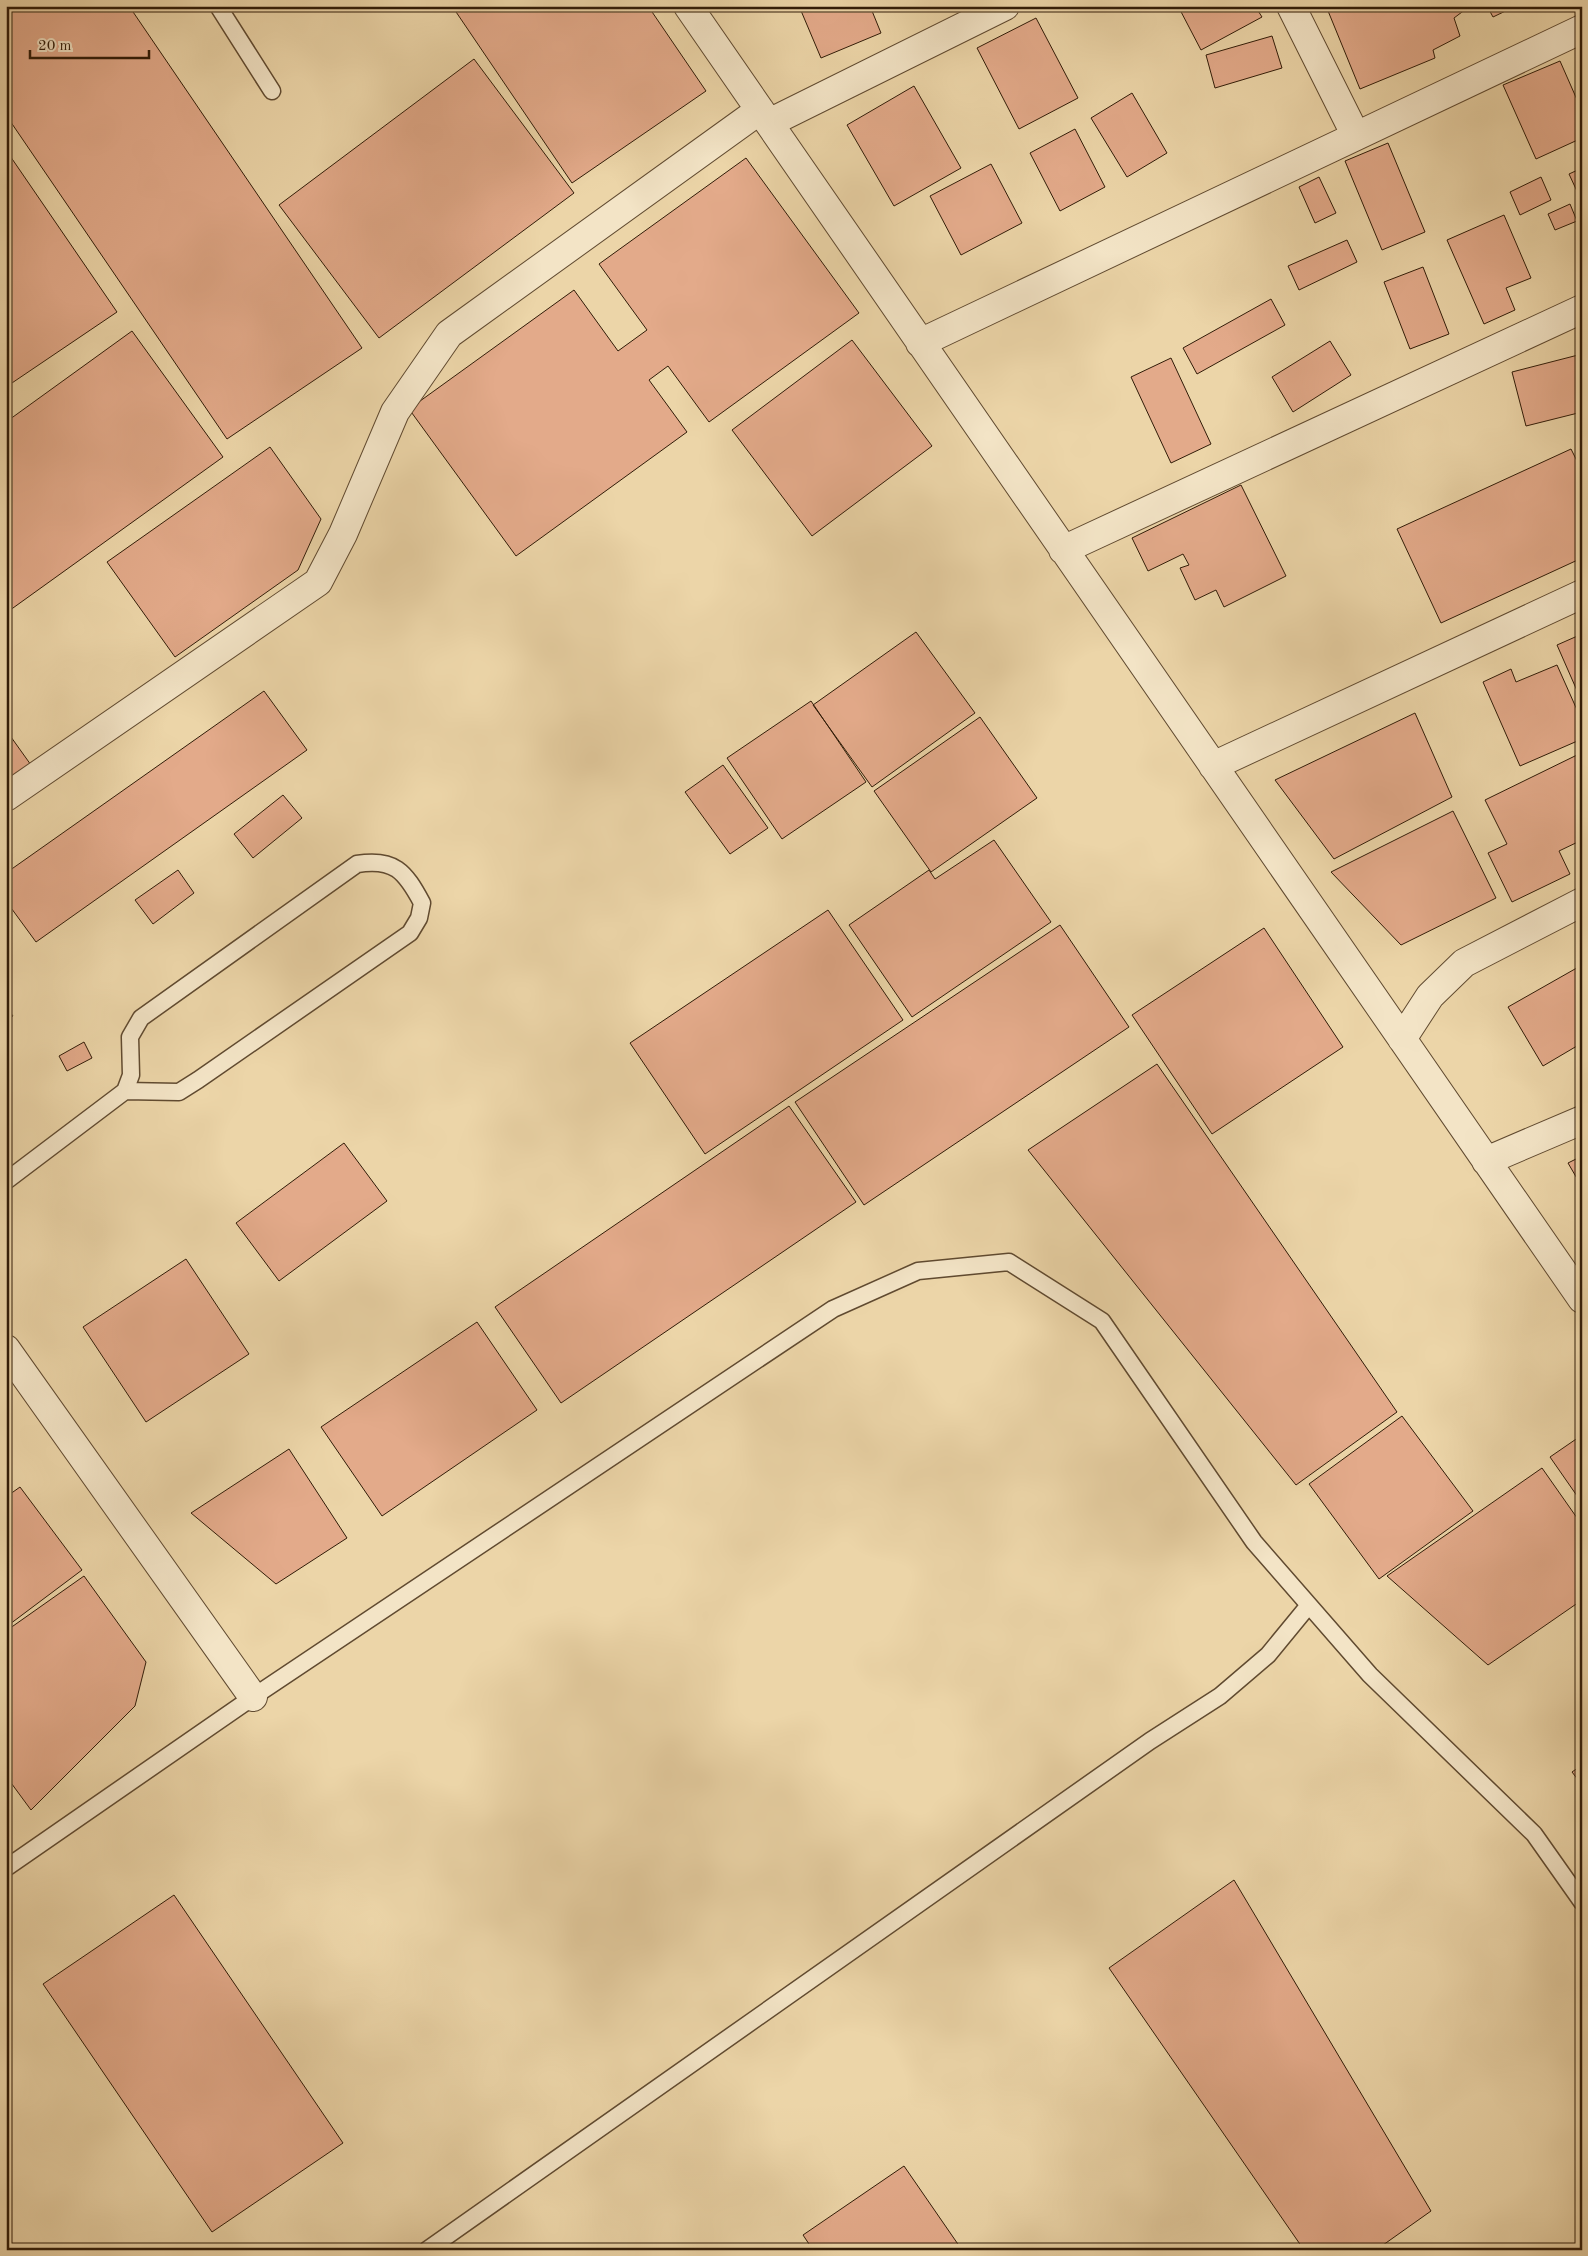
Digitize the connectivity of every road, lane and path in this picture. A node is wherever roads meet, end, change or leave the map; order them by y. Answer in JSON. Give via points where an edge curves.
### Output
{"nodes":[{"id":1,"x":218,"y":6,"type":"edge"},
{"id":2,"x":688,"y":6,"type":"edge"},
{"id":3,"x":1005,"y":6,"type":"edge"},
{"id":4,"x":1291,"y":6,"type":"edge"},
{"id":5,"x":1582,"y":29,"type":"edge"},
{"id":6,"x":272,"y":91,"type":"dead end"},
{"id":7,"x":765,"y":116,"type":"junction"},
{"id":8,"x":1356,"y":136,"type":"junction"},
{"id":9,"x":1582,"y":308,"type":"edge"},
{"id":10,"x":920,"y":343,"type":"junction"},
{"id":11,"x":1063,"y":550,"type":"junction"},
{"id":12,"x":1582,"y":594,"type":"edge"},
{"id":13,"x":1213,"y":766,"type":"junction"},
{"id":14,"x":6,"y":797,"type":"edge"},
{"id":15,"x":1582,"y":902,"type":"edge"},
{"id":16,"x":1402,"y":1039,"type":"junction"},
{"id":17,"x":125,"y":1091,"type":"junction"},
{"id":18,"x":1582,"y":1120,"type":"edge"},
{"id":19,"x":1486,"y":1161,"type":"junction"},
{"id":20,"x":6,"y":1181,"type":"edge"},
{"id":21,"x":1582,"y":1299,"type":"edge"},
{"id":22,"x":6,"y":1349,"type":"edge"},
{"id":23,"x":1309,"y":1605,"type":"junction"},
{"id":24,"x":253,"y":1697,"type":"junction"},
{"id":25,"x":6,"y":1868,"type":"edge"},
{"id":26,"x":1582,"y":1902,"type":"edge"},
{"id":27,"x":427,"y":2250,"type":"edge"}],
"edges":[{"from":1,"to":6,"type":"lane"},
{"from":2,"to":7,"type":"street"},
{"from":3,"to":7,"type":"street"},
{"from":4,"to":8,"type":"street"},
{"from":5,"to":8,"type":"street"},
{"from":7,"to":10,"type":"street"},
{"from":7,"to":14,"type":"street","via":[[449,334],[394,412],[318,582]]},
{"from":8,"to":10,"type":"street"},
{"from":9,"to":11,"type":"street"},
{"from":10,"to":11,"type":"street"},
{"from":11,"to":13,"type":"street"},
{"from":12,"to":13,"type":"street"},
{"from":13,"to":16,"type":"street"},
{"from":15,"to":16,"type":"street","via":[[1464,963],[1430,996]]},
{"from":16,"to":19,"type":"street"},
{"from":17,"to":17,"type":"lane","via":[[178,1092],[410,933],[419,918],[422,903],[414,888],[392,865],[375,861],[356,864],[141,1018],[130,1037],[131,1075]]},
{"from":17,"to":20,"type":"lane"},
{"from":18,"to":19,"type":"street"},
{"from":19,"to":21,"type":"street"},
{"from":22,"to":24,"type":"street"},
{"from":23,"to":24,"type":"lane","via":[[1254,1542],[1102,1321],[1009,1262],[918,1271],[832,1309]]},
{"from":23,"to":26,"type":"lane","via":[[1370,1675],[1534,1834]]},
{"from":23,"to":27,"type":"lane","via":[[1268,1654],[1220,1696],[1150,1741]]},
{"from":24,"to":25,"type":"lane"}]}
